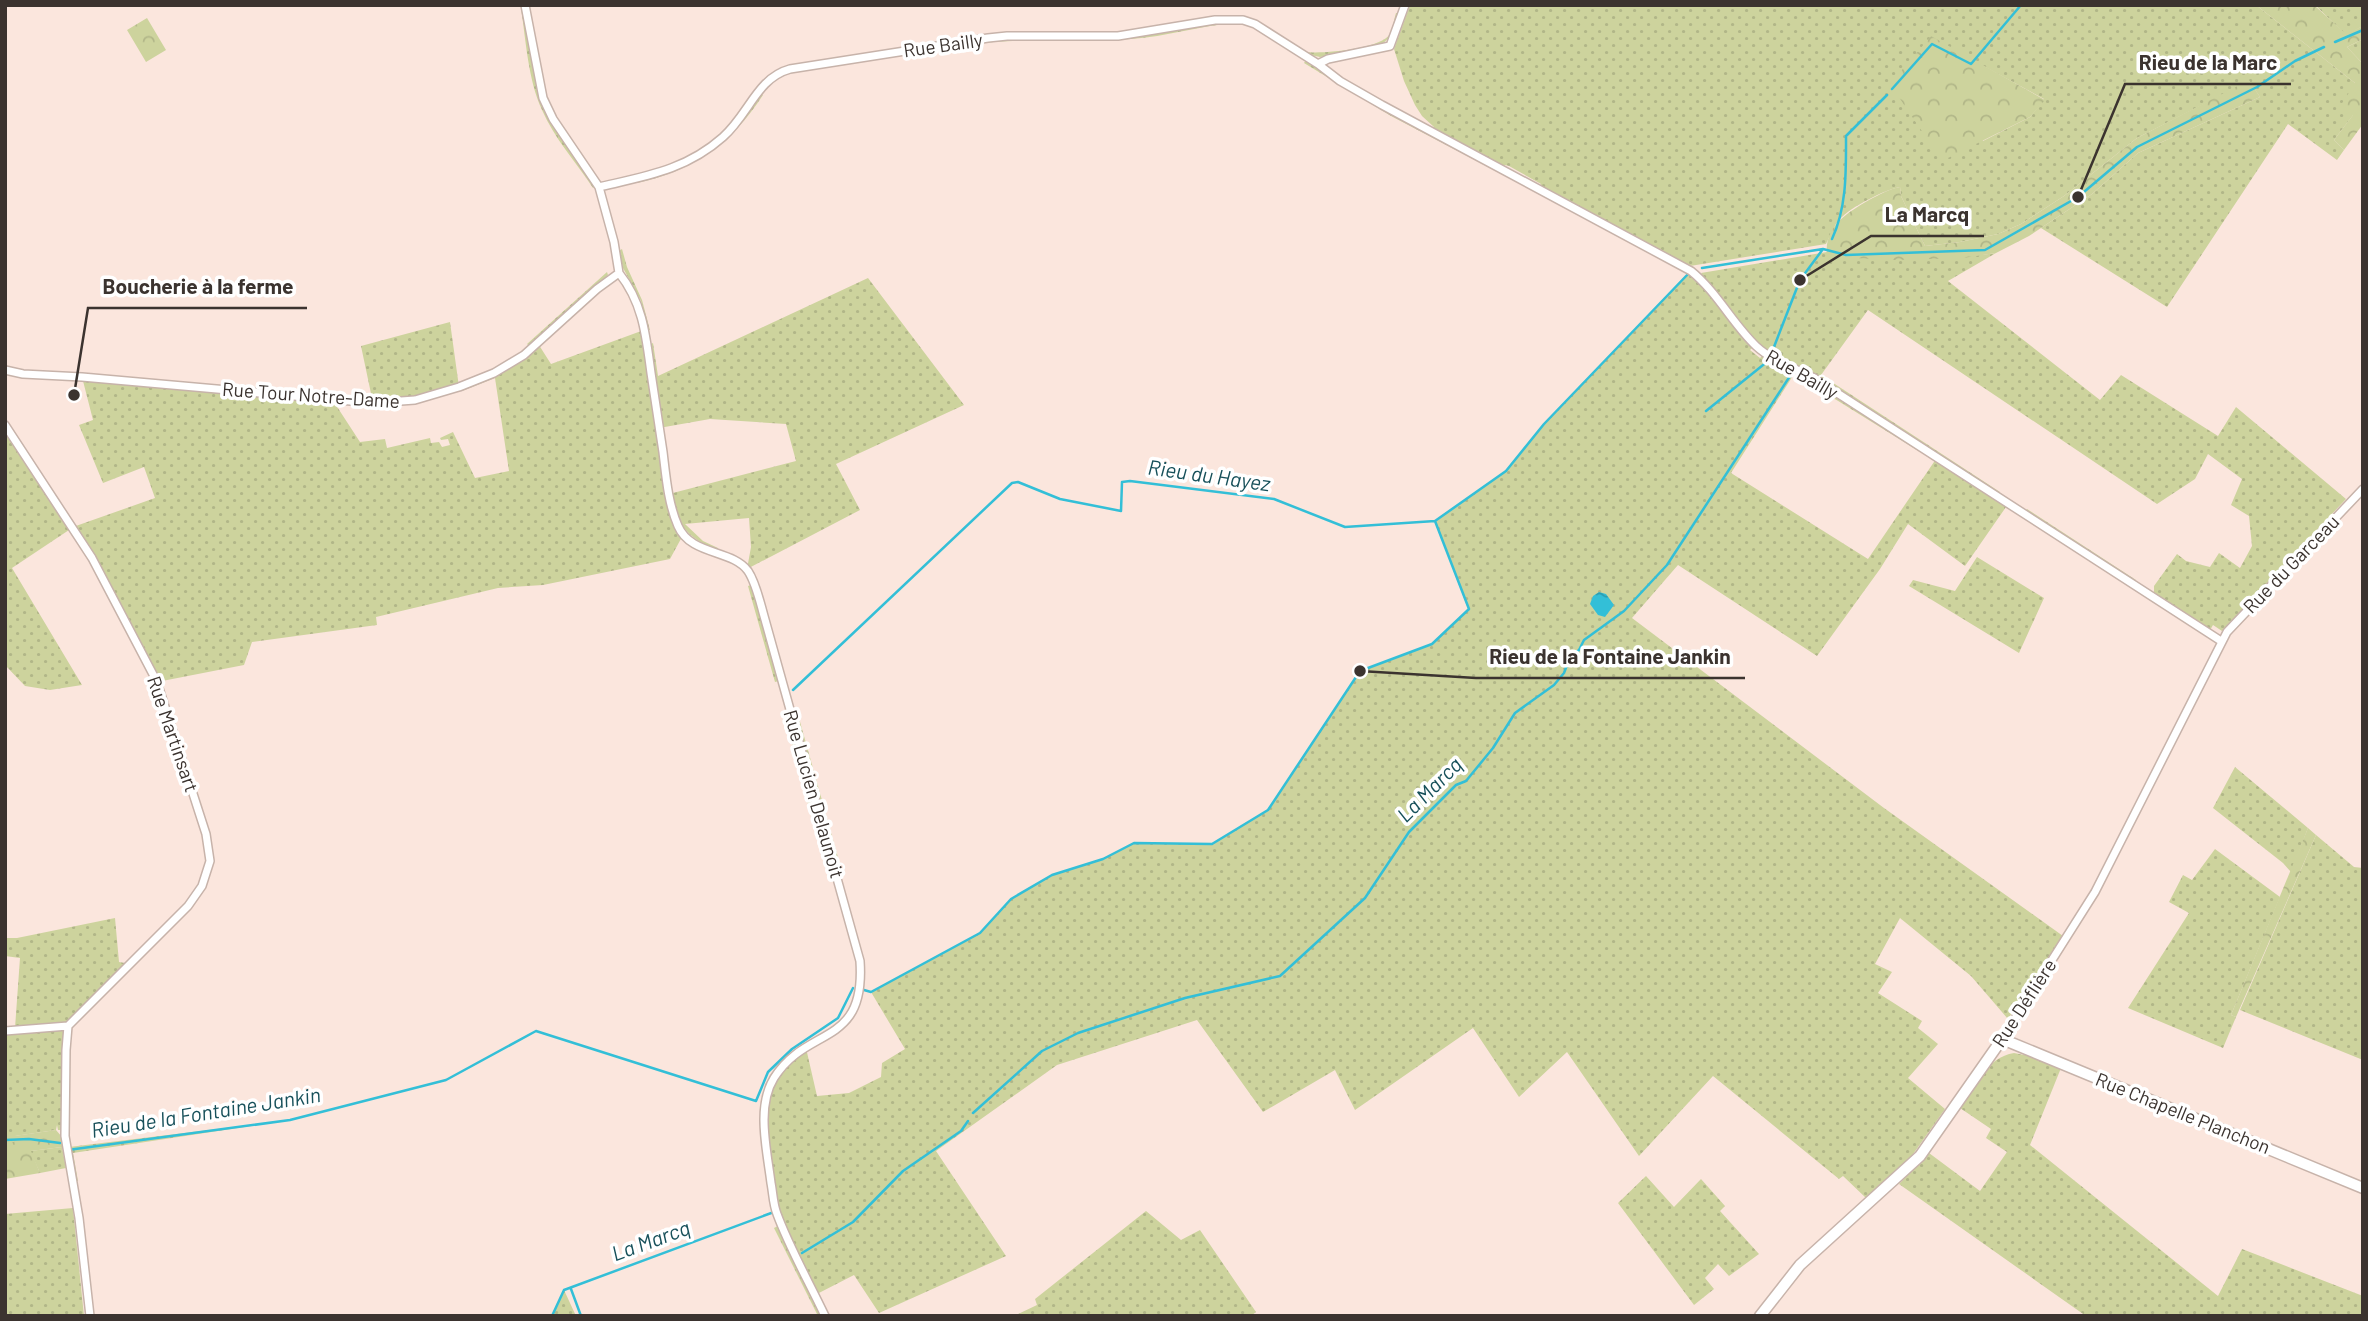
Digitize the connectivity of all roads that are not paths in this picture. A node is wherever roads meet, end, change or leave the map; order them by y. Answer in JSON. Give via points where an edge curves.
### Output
{"nodes":[{"id":1,"x":524,"y":5,"type":"edge"},
{"id":2,"x":1405,"y":5,"type":"edge"},
{"id":3,"x":1318,"y":64,"type":"junction"},
{"id":4,"x":599,"y":187,"type":"junction"},
{"id":5,"x":619,"y":273,"type":"junction"},
{"id":6,"x":5,"y":370,"type":"edge"},
{"id":7,"x":5,"y":425,"type":"edge"},
{"id":8,"x":2363,"y":489,"type":"edge"},
{"id":9,"x":2221,"y":641,"type":"junction"},
{"id":10,"x":68,"y":1026,"type":"junction"},
{"id":11,"x":5,"y":1031,"type":"edge"},
{"id":12,"x":2003,"y":1039,"type":"junction"},
{"id":13,"x":2363,"y":1188,"type":"edge"},
{"id":14,"x":90,"y":1316,"type":"edge"},
{"id":15,"x":825,"y":1316,"type":"edge"},
{"id":16,"x":1760,"y":1316,"type":"edge"}],
"edges":[{"from":1,"to":4,"type":"street","via":[[548,109]]},
{"from":2,"to":3,"type":"street","via":[[1390,47]]},
{"from":3,"to":4,"type":"street","name":"Rue Bailly","via":[[1255,24],[1233,19],[1118,36],[998,37],[835,61],[780,71],[733,127],[679,166]]},
{"from":3,"to":9,"type":"street","name":"Rue Bailly","via":[[1382,105],[1691,271],[1769,356],[1848,400]]},
{"from":4,"to":5,"type":"street"},
{"from":5,"to":6,"type":"street","name":"Rue Tour Notre-Dame","via":[[511,364],[415,400],[373,402]]},
{"from":5,"to":15,"type":"street","name":"Rue Lucien Delaunoit","via":[[640,309],[678,525],[698,546],[747,569],[754,585],[860,961],[859,995],[845,1023],[781,1068],[772,1080],[765,1112],[776,1212]]},
{"from":7,"to":10,"type":"street","name":"Rue Martinsart","via":[[92,558],[157,682],[206,834],[210,862],[202,886],[188,906]]},
{"from":8,"to":9,"type":"street","name":"Rue du Garceau"},
{"from":9,"to":12,"type":"street","name":"Rue Déflière","via":[[2095,892]]},
{"from":10,"to":11,"type":"street"},
{"from":10,"to":14,"type":"street","via":[[65,1136]]},
{"from":12,"to":13,"type":"street","name":"Rue Chapelle Planchon"},
{"from":12,"to":16,"type":"street","name":"Rue Déflière","via":[[1920,1156],[1800,1265]]}]}
